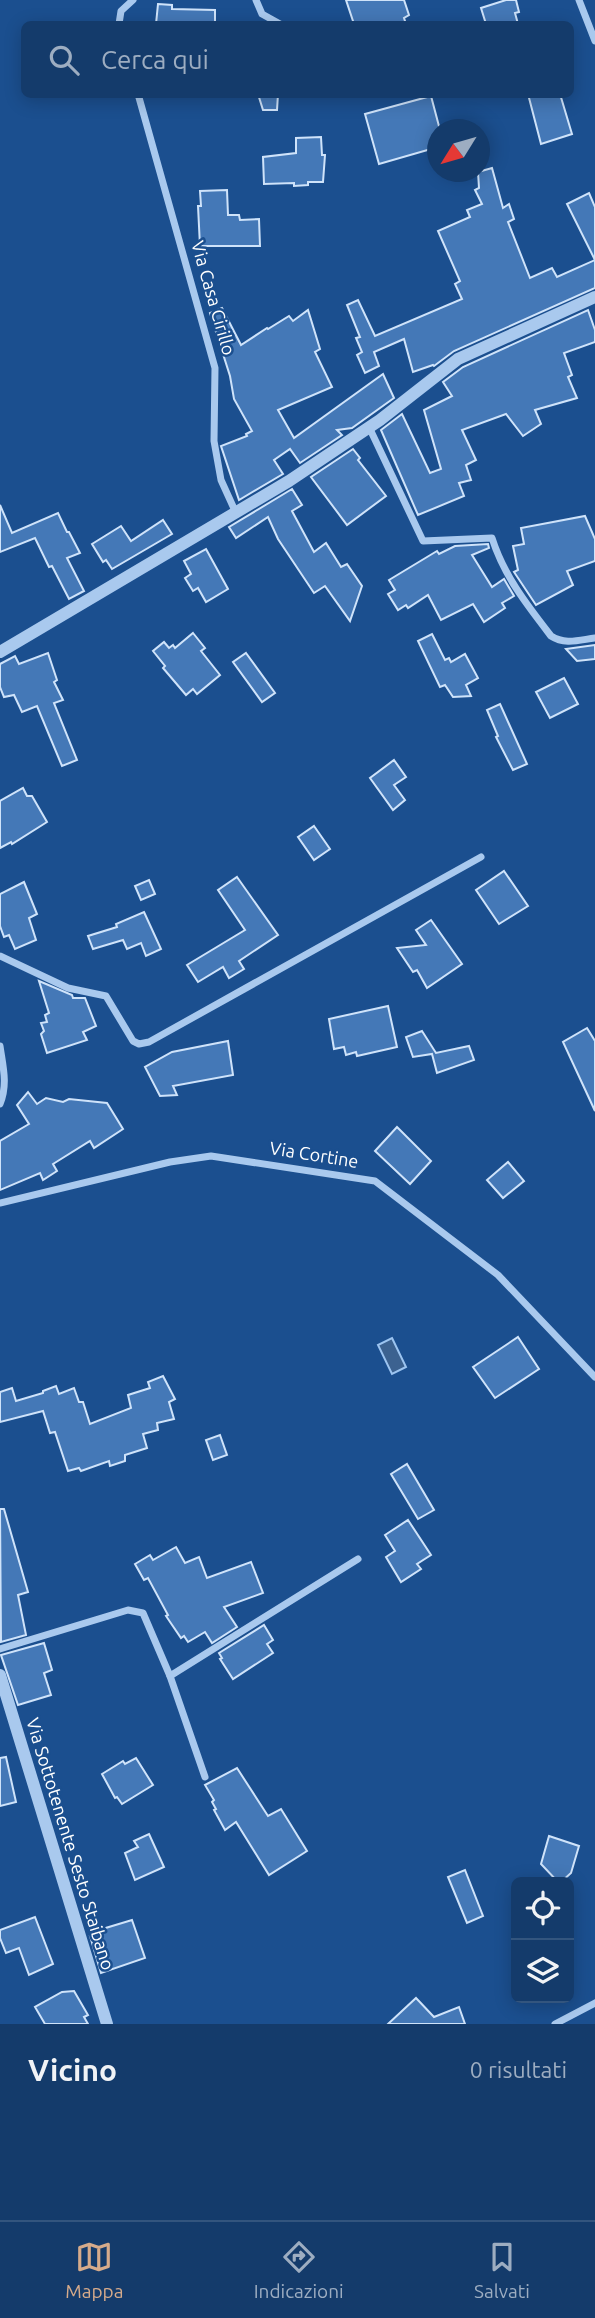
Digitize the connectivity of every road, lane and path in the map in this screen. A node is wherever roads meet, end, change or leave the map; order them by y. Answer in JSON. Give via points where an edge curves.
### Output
{"nodes":[{"id":1,"x":133,"y":0,"type":"edge"},
{"id":2,"x":256,"y":0,"type":"edge"},
{"id":3,"x":579,"y":0,"type":"edge"},
{"id":4,"x":119,"y":21,"type":"edge"},
{"id":5,"x":275,"y":21,"type":"edge"},
{"id":6,"x":595,"y":41,"type":"edge"},
{"id":7,"x":139,"y":98,"type":"edge"},
{"id":8,"x":595,"y":297,"type":"edge"},
{"id":9,"x":369,"y":426,"type":"junction"},
{"id":10,"x":236,"y":513,"type":"junction"},
{"id":11,"x":595,"y":638,"type":"edge"},
{"id":12,"x":0,"y":652,"type":"edge"},
{"id":13,"x":481,"y":857,"type":"dead end"},
{"id":14,"x":0,"y":956,"type":"edge"},
{"id":15,"x":0,"y":1046,"type":"edge"},
{"id":16,"x":0,"y":1104,"type":"edge"},
{"id":17,"x":0,"y":1203,"type":"edge"},
{"id":18,"x":595,"y":1377,"type":"edge"},
{"id":19,"x":358,"y":1559,"type":"dead end"},
{"id":20,"x":0,"y":1649,"type":"edge"},
{"id":21,"x":0,"y":1675,"type":"edge"},
{"id":22,"x":170,"y":1676,"type":"junction"},
{"id":23,"x":205,"y":1777,"type":"dead end"},
{"id":24,"x":595,"y":2003,"type":"edge"},
{"id":25,"x":565,"y":2022,"type":"edge"},
{"id":26,"x":107,"y":2024,"type":"edge"},
{"id":27,"x":555,"y":2024,"type":"edge"}],
"edges":[{"from":1,"to":4,"type":"street","via":[[121,11]]},
{"from":2,"to":5,"type":"street","via":[[262,14]]},
{"from":3,"to":6,"type":"street"},
{"from":7,"to":10,"type":"street","name":"Via Casa Cirillo","via":[[215,368],[214,442],[221,480]]},
{"from":8,"to":9,"type":"street","via":[[458,359]]},
{"from":9,"to":10,"type":"street"},
{"from":9,"to":11,"type":"street","via":[[423,541],[492,538],[513,586],[551,636],[568,642]]},
{"from":10,"to":12,"type":"street"},
{"from":13,"to":14,"type":"street","via":[[149,1042],[133,1041],[106,996],[68,988]]},
{"from":15,"to":16,"type":"street","via":[[5,1077]]},
{"from":17,"to":18,"type":"street","name":"Via Cortine","via":[[211,1156],[375,1181],[498,1275]]},
{"from":19,"to":22,"type":"street"},
{"from":20,"to":22,"type":"street","via":[[128,1610],[143,1613]]},
{"from":21,"to":26,"type":"street","name":"Via Sottotenente Sesto Staibano"},
{"from":22,"to":23,"type":"street"},
{"from":24,"to":25,"type":"street"},
{"from":25,"to":27,"type":"street"}]}
